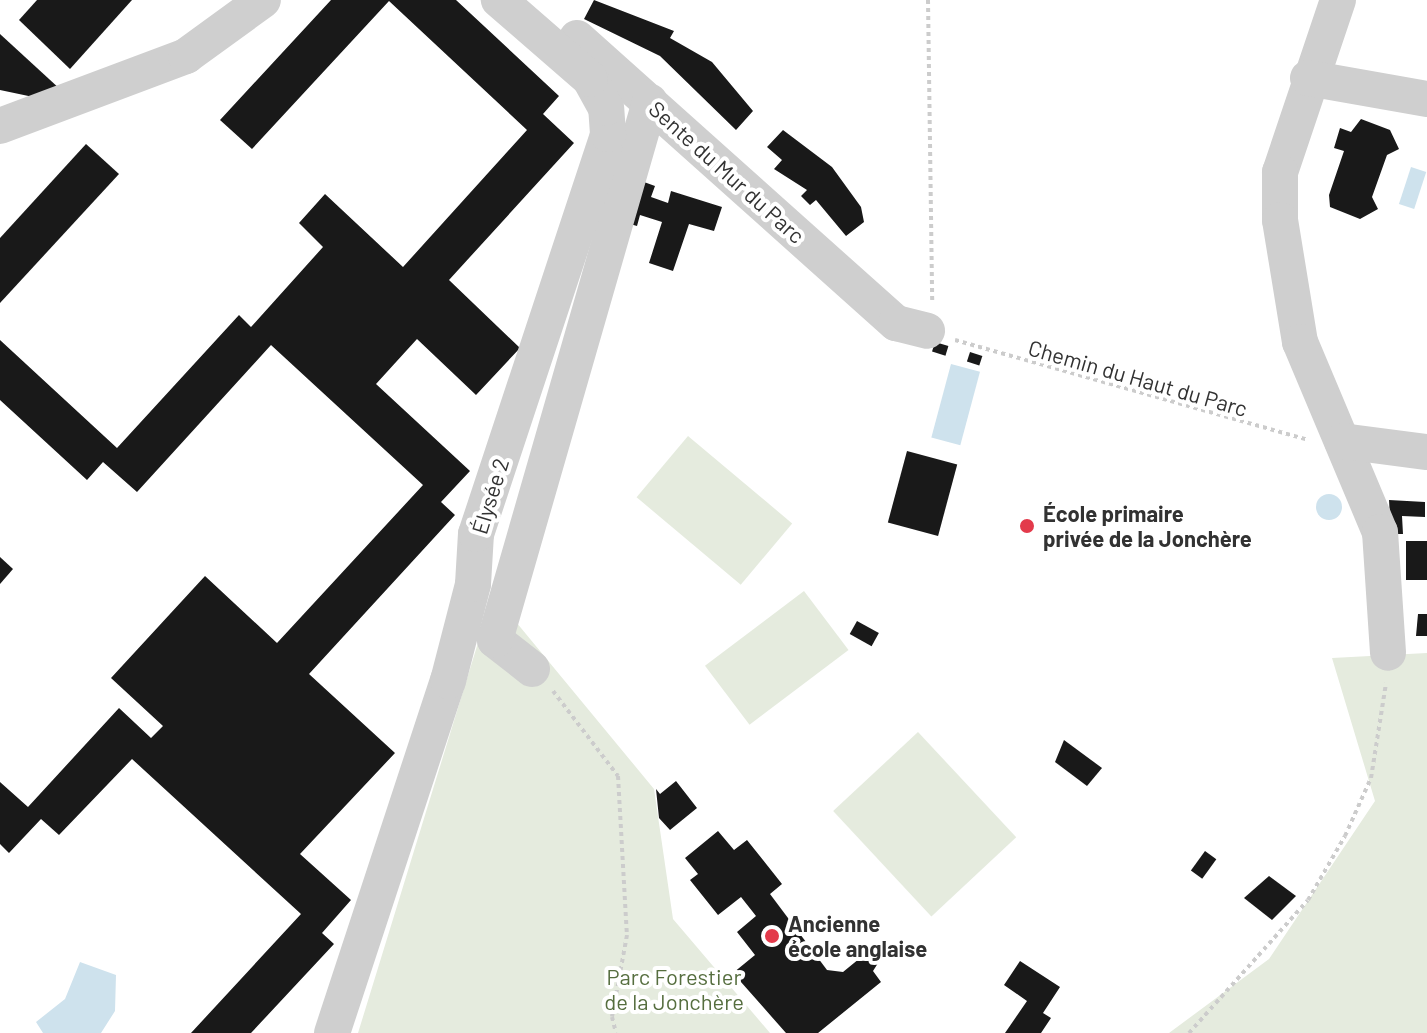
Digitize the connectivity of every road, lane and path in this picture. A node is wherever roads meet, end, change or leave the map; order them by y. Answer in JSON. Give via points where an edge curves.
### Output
{"nodes":[{"id":1,"x":263,"y":0,"type":"edge"},
{"id":2,"x":499,"y":0,"type":"edge"},
{"id":3,"x":534,"y":0,"type":"edge"},
{"id":4,"x":928,"y":0,"type":"edge"},
{"id":5,"x":1338,"y":0,"type":"edge"},
{"id":6,"x":1308,"y":78,"type":"junction"},
{"id":7,"x":1427,"y":99,"type":"edge"},
{"id":8,"x":650,"y":102,"type":"junction"},
{"id":9,"x":0,"y":126,"type":"edge"},
{"id":10,"x":927,"y":331,"type":"junction"},
{"id":11,"x":1342,"y":441,"type":"junction"},
{"id":12,"x":1427,"y":452,"type":"edge"},
{"id":13,"x":1388,"y":653,"type":"joint"},
{"id":14,"x":532,"y":669,"type":"joint"},
{"id":15,"x":332,"y":1033,"type":"edge"},
{"id":16,"x":616,"y":1033,"type":"edge"},
{"id":17,"x":1189,"y":1033,"type":"edge"}],
"edges":[{"from":1,"to":9,"type":"street","via":[[186,56]]},
{"from":2,"to":15,"type":"street","name":"Élysée 2","via":[[590,79],[606,108],[608,134],[476,534],[473,584],[448,681]]},
{"from":3,"to":8,"type":"street","name":"Sente du Mur du Parc"},
{"from":4,"to":10,"type":"path"},
{"from":5,"to":6,"type":"street"},
{"from":6,"to":7,"type":"street"},
{"from":6,"to":11,"type":"street","via":[[1280,172],[1280,220],[1300,342]]},
{"from":8,"to":10,"type":"street","name":"Sente du Mur du Parc","via":[[896,323]]},
{"from":8,"to":14,"type":"street","via":[[495,640]]},
{"from":10,"to":11,"type":"path","name":"Chemin du Haut du Parc","via":[[1297,440]]},
{"from":11,"to":12,"type":"street"},
{"from":11,"to":13,"type":"street","via":[[1380,532]]},
{"from":13,"to":17,"type":"path","via":[[1371,778],[1345,836],[1308,900]]},
{"from":14,"to":16,"type":"path","via":[[618,776],[627,935],[612,1017]]}]}
